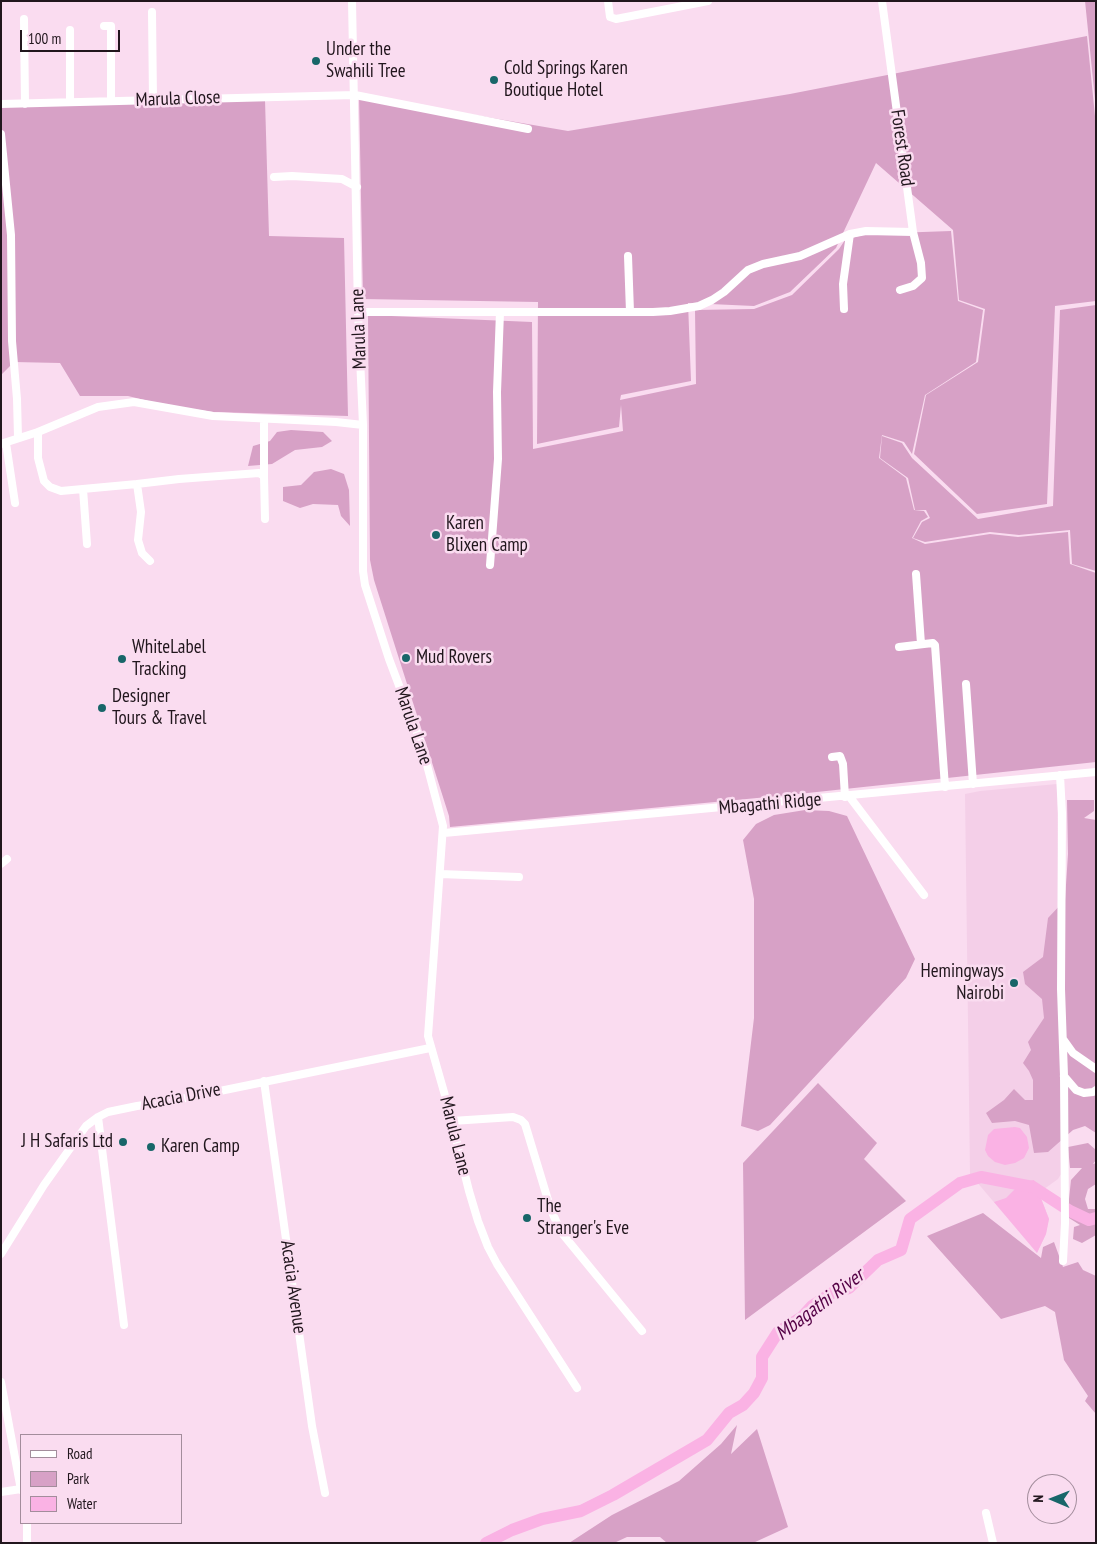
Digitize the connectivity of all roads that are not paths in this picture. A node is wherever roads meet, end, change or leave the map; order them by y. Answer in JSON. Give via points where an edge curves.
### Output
{"nodes":[{"id":1,"x":352,"y":1,"type":"edge"},
{"id":2,"x":608,"y":1,"type":"edge"},
{"id":3,"x":708,"y":1,"type":"edge"},
{"id":4,"x":882,"y":1,"type":"edge"},
{"id":5,"x":152,"y":12,"type":"dead end"},
{"id":6,"x":24,"y":19,"type":"dead end"},
{"id":7,"x":104,"y":26,"type":"dead end"},
{"id":8,"x":70,"y":30,"type":"dead end"},
{"id":9,"x":355,"y":95,"type":"junction"},
{"id":10,"x":153,"y":100,"type":"junction"},
{"id":11,"x":111,"y":101,"type":"junction"},
{"id":12,"x":70,"y":102,"type":"junction"},
{"id":13,"x":1,"y":104,"type":"edge"},
{"id":14,"x":25,"y":104,"type":"junction"},
{"id":15,"x":528,"y":129,"type":"dead end"},
{"id":16,"x":1,"y":134,"type":"edge"},
{"id":17,"x":274,"y":177,"type":"dead end"},
{"id":18,"x":356,"y":187,"type":"junction"},
{"id":19,"x":913,"y":232,"type":"junction"},
{"id":20,"x":850,"y":234,"type":"junction"},
{"id":21,"x":628,"y":256,"type":"dead end"},
{"id":22,"x":900,"y":290,"type":"dead end"},
{"id":23,"x":844,"y":309,"type":"dead end"},
{"id":24,"x":358,"y":312,"type":"junction"},
{"id":25,"x":500,"y":312,"type":"junction"},
{"id":26,"x":630,"y":312,"type":"junction"},
{"id":27,"x":264,"y":419,"type":"junction"},
{"id":28,"x":363,"y":425,"type":"junction"},
{"id":29,"x":38,"y":432,"type":"junction"},
{"id":30,"x":18,"y":437,"type":"junction"},
{"id":31,"x":4,"y":443,"type":"edge"},
{"id":32,"x":264,"y":476,"type":"junction"},
{"id":33,"x":137,"y":484,"type":"junction"},
{"id":34,"x":83,"y":489,"type":"junction"},
{"id":35,"x":14,"y":503,"type":"dead end"},
{"id":36,"x":264,"y":519,"type":"dead end"},
{"id":37,"x":87,"y":544,"type":"dead end"},
{"id":38,"x":150,"y":562,"type":"dead end"},
{"id":39,"x":490,"y":565,"type":"dead end"},
{"id":40,"x":916,"y":574,"type":"dead end"},
{"id":41,"x":921,"y":644,"type":"junction"},
{"id":42,"x":899,"y":647,"type":"dead end"},
{"id":43,"x":966,"y":684,"type":"dead end"},
{"id":44,"x":832,"y":757,"type":"dead end"},
{"id":45,"x":1096,"y":772,"type":"edge"},
{"id":46,"x":1060,"y":775,"type":"junction"},
{"id":47,"x":973,"y":784,"type":"junction"},
{"id":48,"x":945,"y":787,"type":"junction"},
{"id":49,"x":847,"y":796,"type":"junction"},
{"id":50,"x":444,"y":833,"type":"junction"},
{"id":51,"x":440,"y":874,"type":"junction"},
{"id":52,"x":519,"y":876,"type":"dead end"},
{"id":53,"x":924,"y":895,"type":"dead end"},
{"id":54,"x":1063,"y":1039,"type":"junction"},
{"id":55,"x":430,"y":1048,"type":"junction"},
{"id":56,"x":1096,"y":1069,"type":"edge"},
{"id":57,"x":1064,"y":1076,"type":"junction"},
{"id":58,"x":264,"y":1081,"type":"junction"},
{"id":59,"x":1096,"y":1090,"type":"edge"},
{"id":60,"x":98,"y":1117,"type":"junction"},
{"id":61,"x":452,"y":1121,"type":"junction"},
{"id":62,"x":1,"y":1254,"type":"edge"},
{"id":63,"x":1062,"y":1261,"type":"dead end"},
{"id":64,"x":124,"y":1325,"type":"dead end"},
{"id":65,"x":642,"y":1331,"type":"dead end"},
{"id":66,"x":1,"y":1382,"type":"edge"},
{"id":67,"x":577,"y":1388,"type":"dead end"},
{"id":68,"x":20,"y":1484,"type":"edge"},
{"id":69,"x":20,"y":1489,"type":"edge"},
{"id":70,"x":1,"y":1492,"type":"edge"},
{"id":71,"x":325,"y":1493,"type":"dead end"},
{"id":72,"x":986,"y":1513,"type":"dead end"},
{"id":73,"x":26,"y":1524,"type":"edge"},
{"id":74,"x":27,"y":1543,"type":"edge"},
{"id":75,"x":993,"y":1543,"type":"edge"}],
"edges":[{"from":1,"to":9,"type":"street","name":"Marula Lane"},
{"from":2,"to":3,"type":"street","via":[[610,16],[616,19]]},
{"from":4,"to":19,"type":"street","name":"Forest Road"},
{"from":5,"to":10,"type":"street"},
{"from":6,"to":14,"type":"street"},
{"from":7,"to":11,"type":"street","via":[[111,26]]},
{"from":8,"to":12,"type":"street"},
{"from":9,"to":10,"type":"street","name":"Marula Close"},
{"from":9,"to":15,"type":"street","name":"Marula Close"},
{"from":9,"to":18,"type":"street","name":"Marula Lane"},
{"from":10,"to":11,"type":"street","name":"Marula Close"},
{"from":11,"to":12,"type":"street","name":"Marula Close"},
{"from":12,"to":14,"type":"street","name":"Marula Close"},
{"from":13,"to":14,"type":"street","name":"Marula Close"},
{"from":16,"to":30,"type":"street","via":[[11,235],[12,341]]},
{"from":17,"to":18,"type":"street","via":[[342,179]]},
{"from":18,"to":24,"type":"street","name":"Marula Lane"},
{"from":19,"to":20,"type":"street"},
{"from":19,"to":22,"type":"street","name":"Forest Road","via":[[922,278],[913,286]]},
{"from":20,"to":23,"type":"street","via":[[843,284]]},
{"from":20,"to":26,"type":"street","via":[[800,256],[748,270],[724,292],[699,306]]},
{"from":21,"to":26,"type":"street"},
{"from":24,"to":25,"type":"street"},
{"from":24,"to":28,"type":"street","name":"Marula Lane"},
{"from":25,"to":26,"type":"street"},
{"from":25,"to":39,"type":"street","via":[[498,459]]},
{"from":27,"to":28,"type":"street"},
{"from":27,"to":29,"type":"street","via":[[213,416],[134,402],[98,407]]},
{"from":27,"to":32,"type":"street"},
{"from":28,"to":50,"type":"street","name":"Marula Lane","via":[[364,577],[389,659],[422,746]]},
{"from":29,"to":30,"type":"street"},
{"from":29,"to":34,"type":"street","via":[[38,458],[44,481],[50,488],[61,491]]},
{"from":30,"to":31,"type":"street"},
{"from":31,"to":35,"type":"street"},
{"from":32,"to":33,"type":"street","via":[[259,473]]},
{"from":32,"to":36,"type":"street"},
{"from":33,"to":34,"type":"street"},
{"from":33,"to":38,"type":"street","via":[[142,512],[138,540],[142,553]]},
{"from":34,"to":37,"type":"street"},
{"from":40,"to":41,"type":"street"},
{"from":41,"to":42,"type":"street"},
{"from":41,"to":48,"type":"street","via":[[935,645]]},
{"from":43,"to":47,"type":"street"},
{"from":44,"to":49,"type":"street","via":[[840,756]]},
{"from":45,"to":46,"type":"street","name":"Mbagathi Ridge"},
{"from":46,"to":47,"type":"street","name":"Mbagathi Ridge"},
{"from":46,"to":54,"type":"street"},
{"from":47,"to":48,"type":"street","name":"Mbagathi Ridge"},
{"from":48,"to":49,"type":"street","name":"Mbagathi Ridge"},
{"from":49,"to":50,"type":"street","name":"Mbagathi Ridge"},
{"from":49,"to":53,"type":"street"},
{"from":50,"to":51,"type":"street","name":"Marula Lane"},
{"from":51,"to":52,"type":"street"},
{"from":51,"to":55,"type":"street","name":"Marula Lane","via":[[428,1027]]},
{"from":54,"to":56,"type":"street","via":[[1074,1053]]},
{"from":54,"to":57,"type":"street"},
{"from":55,"to":58,"type":"street","name":"Acacia Drive"},
{"from":55,"to":61,"type":"street","name":"Marula Lane"},
{"from":57,"to":59,"type":"street","via":[[1076,1090],[1084,1093]]},
{"from":57,"to":63,"type":"street","via":[[1065,1223]]},
{"from":58,"to":60,"type":"street","name":"Acacia Drive","via":[[108,1112]]},
{"from":58,"to":71,"type":"street","name":"Acacia Avenue","via":[[312,1426]]},
{"from":60,"to":62,"type":"street","name":"Acacia Drive","via":[[86,1126],[44,1185]]},
{"from":60,"to":64,"type":"street"},
{"from":61,"to":65,"type":"street","via":[[513,1116],[525,1124],[551,1210],[561,1232]]},
{"from":61,"to":67,"type":"street","name":"Marula Lane","via":[[488,1247]]},
{"from":66,"to":68,"type":"street"},
{"from":69,"to":70,"type":"street"},
{"from":72,"to":75,"type":"street"},
{"from":73,"to":74,"type":"street"}]}
